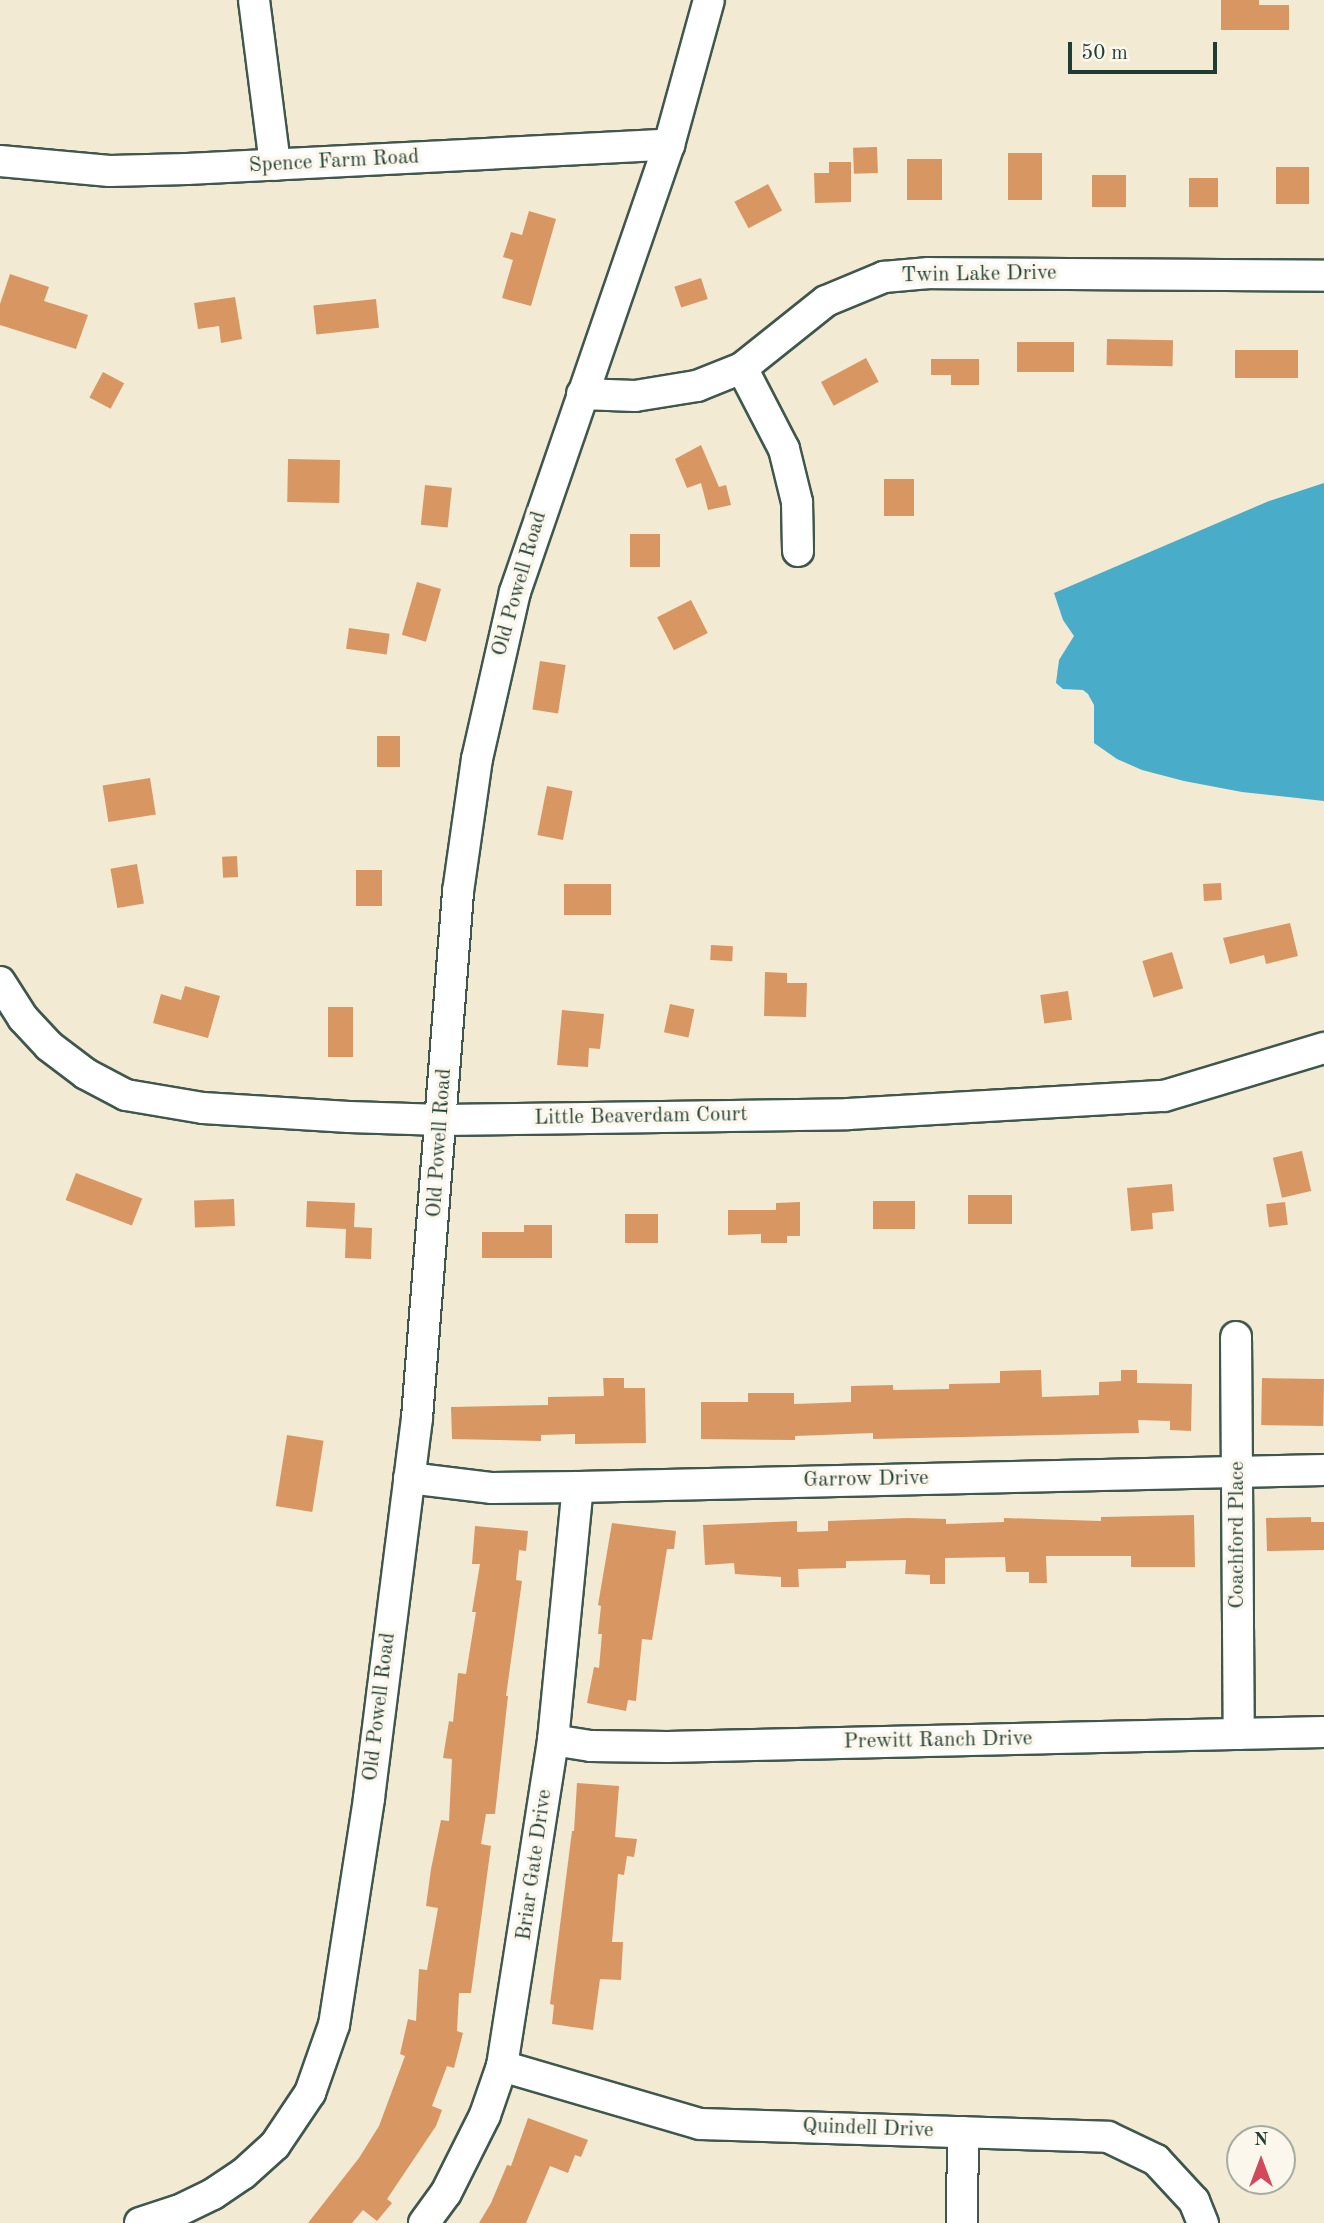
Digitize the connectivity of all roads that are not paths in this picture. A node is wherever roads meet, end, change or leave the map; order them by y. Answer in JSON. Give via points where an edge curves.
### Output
{"nodes":[{"id":1,"x":254,"y":0,"type":"edge"},
{"id":2,"x":709,"y":0,"type":"edge"},
{"id":3,"x":668,"y":145,"type":"junction"},
{"id":4,"x":0,"y":161,"type":"edge"},
{"id":5,"x":275,"y":165,"type":"junction"},
{"id":6,"x":1324,"y":276,"type":"edge"},
{"id":7,"x":742,"y":368,"type":"junction"},
{"id":8,"x":582,"y":394,"type":"junction"},
{"id":9,"x":798,"y":551,"type":"dead end"},
{"id":10,"x":0,"y":982,"type":"edge"},
{"id":11,"x":1324,"y":1048,"type":"edge"},
{"id":12,"x":442,"y":1120,"type":"junction"},
{"id":13,"x":1236,"y":1337,"type":"dead end"},
{"id":14,"x":1324,"y":1470,"type":"edge"},
{"id":15,"x":1238,"y":1472,"type":"junction"},
{"id":16,"x":409,"y":1478,"type":"junction"},
{"id":17,"x":578,"y":1487,"type":"junction"},
{"id":18,"x":1324,"y":1732,"type":"edge"},
{"id":19,"x":1239,"y":1734,"type":"junction"},
{"id":20,"x":553,"y":1740,"type":"junction"},
{"id":21,"x":502,"y":2066,"type":"junction"},
{"id":22,"x":963,"y":2132,"type":"junction"},
{"id":23,"x":141,"y":2223,"type":"edge"},
{"id":24,"x":424,"y":2223,"type":"edge"},
{"id":25,"x":962,"y":2223,"type":"edge"},
{"id":26,"x":1203,"y":2223,"type":"edge"}],
"edges":[{"from":1,"to":5,"type":"street"},
{"from":2,"to":3,"type":"street","name":"Old Powell Road"},
{"from":3,"to":5,"type":"street","name":"Spence Farm Road"},
{"from":3,"to":8,"type":"street","name":"Old Powell Road"},
{"from":4,"to":5,"type":"street","name":"Spence Farm Road","via":[[110,171]]},
{"from":6,"to":7,"type":"street","name":"Twin Lake Drive","via":[[929,272],[884,277],[826,301]]},
{"from":7,"to":8,"type":"street","name":"Twin Lake Drive","via":[[665,393]]},
{"from":7,"to":9,"type":"street","via":[[784,449],[797,502]]},
{"from":8,"to":12,"type":"street","name":"Old Powell Road","via":[[515,592],[481,737],[458,892]]},
{"from":10,"to":12,"type":"street","name":"Little Beaverdam Court","via":[[23,1018],[49,1046],[86,1074],[126,1095],[202,1108]]},
{"from":11,"to":12,"type":"street","name":"Little Beaverdam Court","via":[[1164,1096],[848,1114]]},
{"from":12,"to":16,"type":"street","name":"Old Powell Road"},
{"from":13,"to":15,"type":"street","name":"Coachford Place"},
{"from":14,"to":15,"type":"street","name":"Garrow Drive"},
{"from":15,"to":17,"type":"street","name":"Garrow Drive"},
{"from":15,"to":19,"type":"street","name":"Coachford Place"},
{"from":16,"to":17,"type":"street","name":"Garrow Drive","via":[[492,1488]]},
{"from":16,"to":23,"type":"street","name":"Old Powell Road","via":[[348,1947],[324,2059],[295,2119],[243,2174],[178,2211]]},
{"from":17,"to":20,"type":"street","name":"Briar Gate Drive"},
{"from":18,"to":19,"type":"street","name":"Prewitt Ranch Drive"},
{"from":19,"to":20,"type":"street","name":"Prewitt Ranch Drive","via":[[667,1747],[591,1746]]},
{"from":20,"to":21,"type":"street","name":"Briar Gate Drive"},
{"from":21,"to":22,"type":"street","name":"Quindell Drive","via":[[700,2124]]},
{"from":21,"to":24,"type":"street","name":"Briar Gate Drive","via":[[485,2115]]},
{"from":22,"to":25,"type":"street"},
{"from":22,"to":26,"type":"street","name":"Quindell Drive","via":[[1108,2137],[1156,2160],[1195,2201]]}]}
